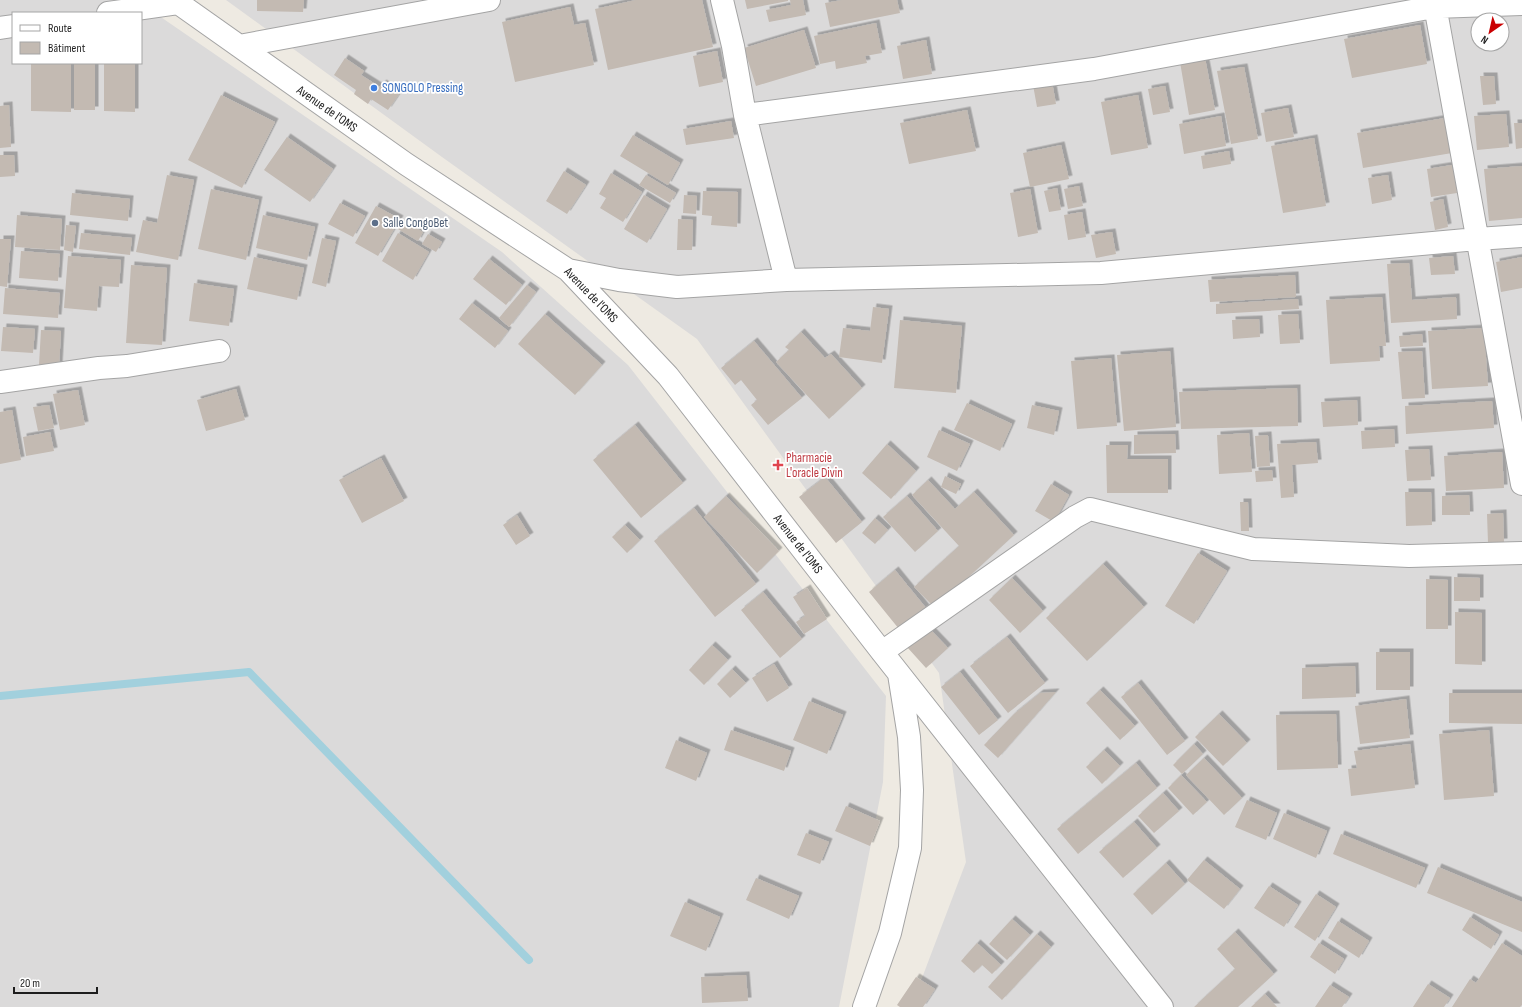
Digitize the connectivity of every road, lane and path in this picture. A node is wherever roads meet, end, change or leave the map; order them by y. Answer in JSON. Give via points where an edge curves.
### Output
{"nodes":[{"id":1,"x":489,"y":0,"type":"edge"},
{"id":2,"x":722,"y":0,"type":"edge"},
{"id":3,"x":176,"y":2,"type":"edge"},
{"id":4,"x":1434,"y":4,"type":"edge"},
{"id":5,"x":1522,"y":4,"type":"edge"},
{"id":6,"x":114,"y":12,"type":"edge"},
{"id":7,"x":12,"y":26,"type":"edge"},
{"id":8,"x":0,"y":28,"type":"edge"},
{"id":9,"x":239,"y":46,"type":"junction"},
{"id":10,"x":745,"y":115,"type":"junction"},
{"id":11,"x":1522,"y":236,"type":"edge"},
{"id":12,"x":1477,"y":239,"type":"junction"},
{"id":13,"x":568,"y":270,"type":"junction"},
{"id":14,"x":786,"y":280,"type":"junction"},
{"id":15,"x":219,"y":351,"type":"dead end"},
{"id":16,"x":0,"y":382,"type":"edge"},
{"id":17,"x":1522,"y":484,"type":"edge"},
{"id":18,"x":1522,"y":553,"type":"edge"},
{"id":19,"x":882,"y":652,"type":"junction"},
{"id":20,"x":899,"y":673,"type":"junction"},
{"id":21,"x":864,"y":1007,"type":"edge"},
{"id":22,"x":1162,"y":1007,"type":"edge"}],
"edges":[{"from":1,"to":9,"type":"street"},
{"from":2,"to":10,"type":"street"},
{"from":3,"to":6,"type":"street"},
{"from":3,"to":9,"type":"street","name":"Avenue de l'OMS"},
{"from":4,"to":5,"type":"street"},
{"from":4,"to":10,"type":"street","via":[[1094,69]]},
{"from":4,"to":12,"type":"street"},
{"from":7,"to":8,"type":"street"},
{"from":9,"to":13,"type":"street","name":"Avenue de l'OMS","via":[[406,164]]},
{"from":10,"to":14,"type":"street"},
{"from":11,"to":12,"type":"street"},
{"from":12,"to":14,"type":"street","via":[[1101,273]]},
{"from":12,"to":17,"type":"street"},
{"from":13,"to":14,"type":"street","via":[[619,280],[677,287]]},
{"from":13,"to":19,"type":"street","name":"Avenue de l'OMS","via":[[668,376]]},
{"from":15,"to":16,"type":"street"},
{"from":18,"to":19,"type":"street","via":[[1408,556],[1253,549],[1090,509]]},
{"from":19,"to":20,"type":"street","name":"Avenue de l'OMS"},
{"from":20,"to":21,"type":"street","via":[[909,737],[912,790],[910,848],[890,933]]},
{"from":20,"to":22,"type":"street","name":"Avenue de l'OMS"}]}
